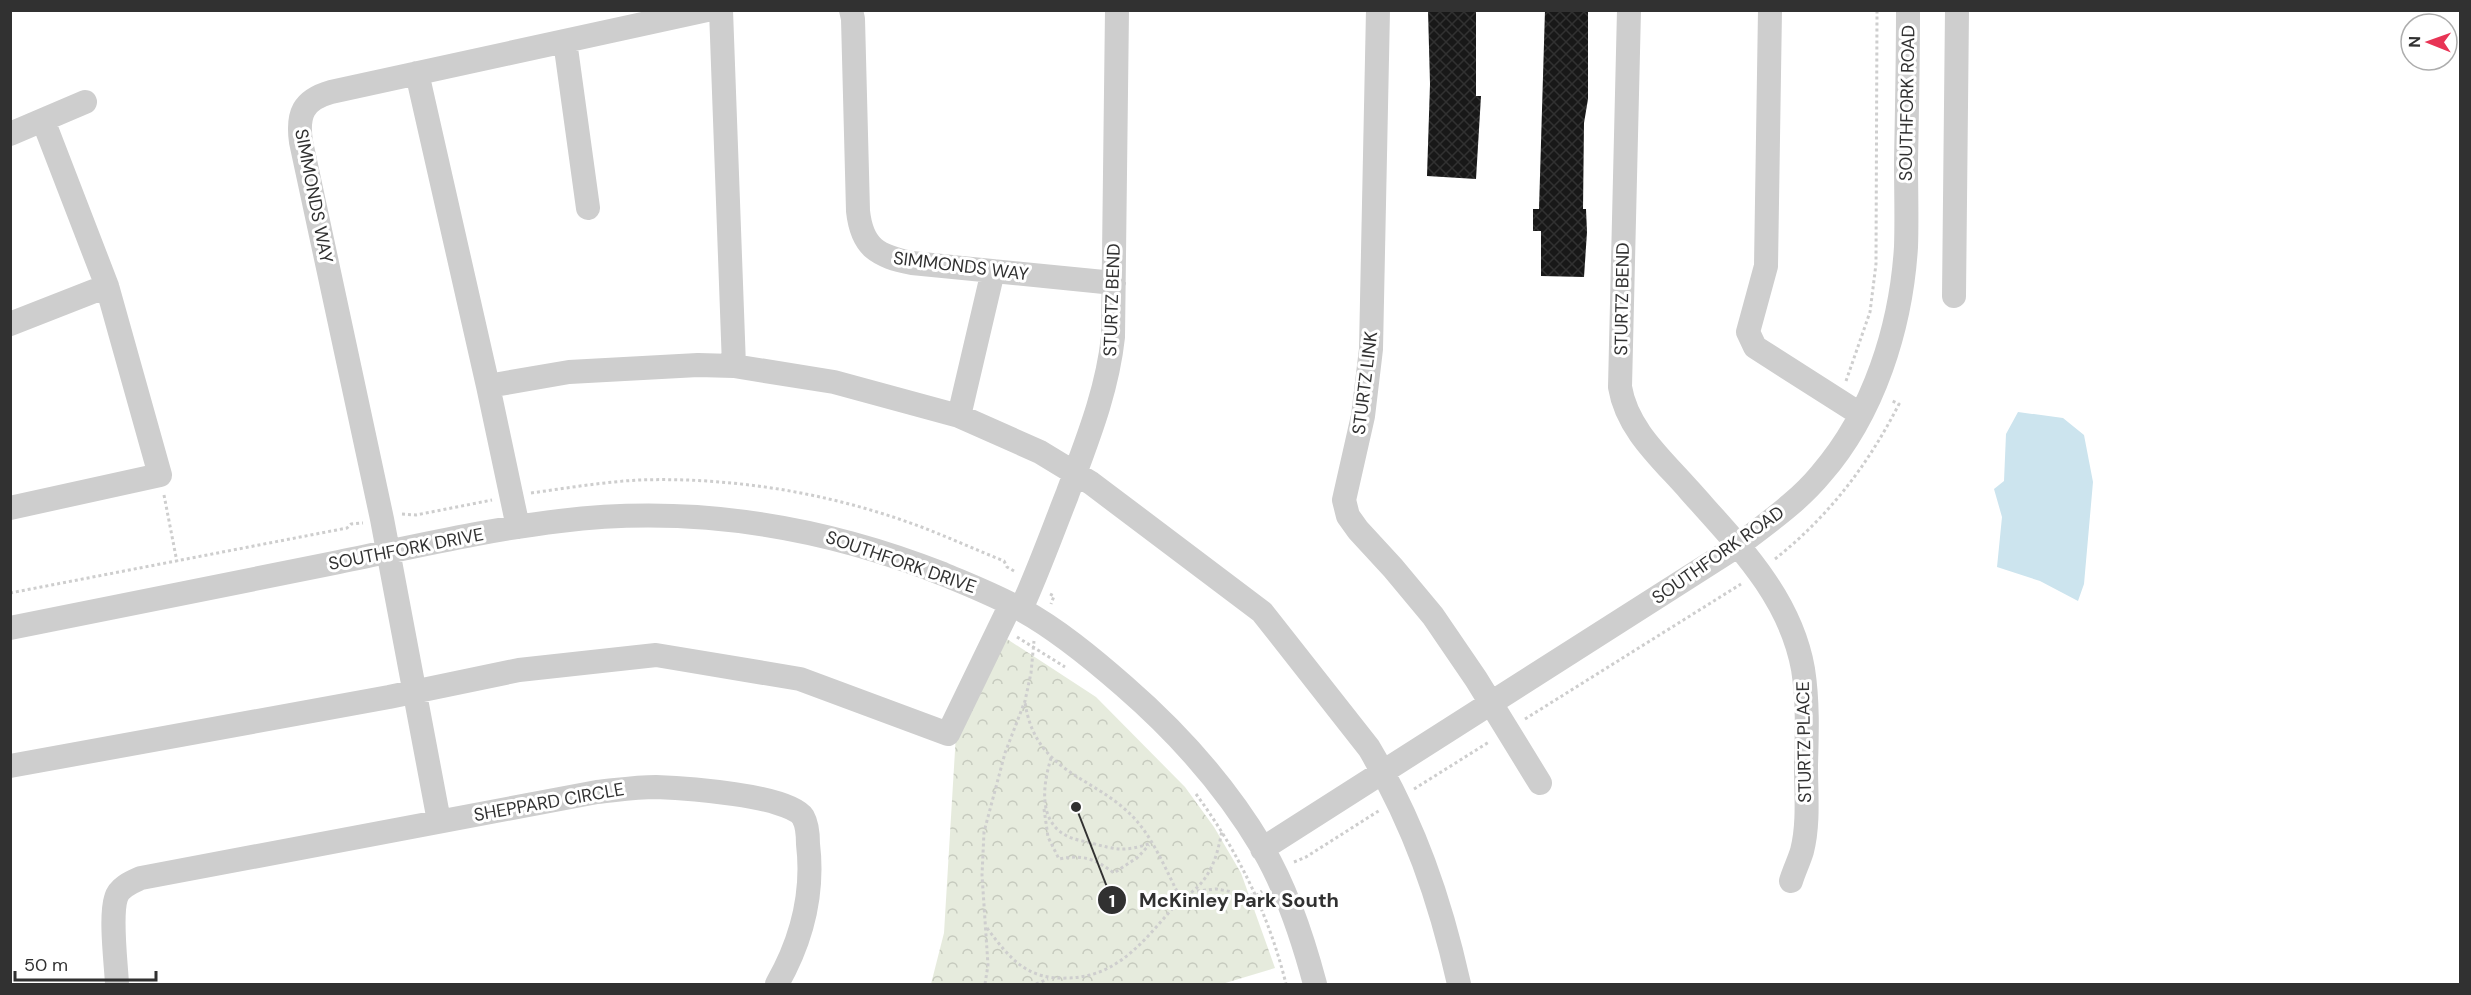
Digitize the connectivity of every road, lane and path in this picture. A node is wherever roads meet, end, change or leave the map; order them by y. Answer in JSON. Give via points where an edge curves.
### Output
{"nodes":[{"id":1,"x":707,"y":10,"type":"edge"},
{"id":2,"x":721,"y":10,"type":"edge"},
{"id":3,"x":850,"y":10,"type":"edge"},
{"id":4,"x":1117,"y":10,"type":"edge"},
{"id":5,"x":1378,"y":10,"type":"edge"},
{"id":6,"x":1629,"y":10,"type":"edge"},
{"id":7,"x":1770,"y":10,"type":"edge"},
{"id":8,"x":1877,"y":10,"type":"edge"},
{"id":9,"x":1908,"y":10,"type":"edge"},
{"id":10,"x":1957,"y":10,"type":"edge"},
{"id":11,"x":565,"y":41,"type":"junction"},
{"id":12,"x":417,"y":73,"type":"junction"},
{"id":13,"x":85,"y":102,"type":"dead end"},
{"id":14,"x":44,"y":120,"type":"junction"},
{"id":15,"x":10,"y":134,"type":"edge"},
{"id":16,"x":588,"y":208,"type":"dead end"},
{"id":17,"x":993,"y":271,"type":"junction"},
{"id":18,"x":1114,"y":283,"type":"junction"},
{"id":19,"x":106,"y":286,"type":"junction"},
{"id":20,"x":1954,"y":296,"type":"dead end"},
{"id":21,"x":10,"y":324,"type":"edge"},
{"id":22,"x":734,"y":366,"type":"junction"},
{"id":23,"x":1845,"y":381,"type":"dead end"},
{"id":24,"x":488,"y":386,"type":"junction"},
{"id":25,"x":1899,"y":404,"type":"dead end"},
{"id":26,"x":1860,"y":414,"type":"junction"},
{"id":27,"x":959,"y":416,"type":"junction"},
{"id":28,"x":1075,"y":473,"type":"junction"},
{"id":29,"x":160,"y":476,"type":"junction"},
{"id":30,"x":10,"y":508,"type":"edge"},
{"id":31,"x":356,"y":525,"type":"dead end"},
{"id":32,"x":518,"y":527,"type":"junction"},
{"id":33,"x":1739,"y":545,"type":"junction"},
{"id":34,"x":387,"y":552,"type":"junction"},
{"id":35,"x":1776,"y":558,"type":"dead end"},
{"id":36,"x":177,"y":562,"type":"junction"},
{"id":37,"x":1740,"y":584,"type":"dead end"},
{"id":38,"x":10,"y":593,"type":"edge"},
{"id":39,"x":1016,"y":607,"type":"junction"},
{"id":40,"x":10,"y":628,"type":"edge"},
{"id":41,"x":1000,"y":628,"type":"junction"},
{"id":42,"x":1032,"y":645,"type":"junction"},
{"id":43,"x":1068,"y":669,"type":"dead end"},
{"id":44,"x":413,"y":692,"type":"junction"},
{"id":45,"x":1025,"y":700,"type":"junction"},
{"id":46,"x":1491,"y":704,"type":"junction"},
{"id":47,"x":1526,"y":718,"type":"dead end"},
{"id":48,"x":1051,"y":757,"type":"junction"},
{"id":49,"x":10,"y":766,"type":"edge"},
{"id":50,"x":1383,"y":772,"type":"junction"},
{"id":51,"x":1540,"y":783,"type":"dead end"},
{"id":52,"x":1192,"y":788,"type":"dead end"},
{"id":53,"x":1044,"y":798,"type":"junction"},
{"id":54,"x":439,"y":821,"type":"junction"},
{"id":55,"x":1222,"y":830,"type":"junction"},
{"id":56,"x":1151,"y":843,"type":"junction"},
{"id":57,"x":1262,"y":849,"type":"junction"},
{"id":58,"x":1791,"y":881,"type":"dead end"},
{"id":59,"x":1197,"y":891,"type":"junction"},
{"id":60,"x":1256,"y":896,"type":"junction"},
{"id":61,"x":1181,"y":899,"type":"junction"},
{"id":62,"x":986,"y":928,"type":"junction"},
{"id":63,"x":1048,"y":979,"type":"junction"},
{"id":64,"x":117,"y":984,"type":"edge"},
{"id":65,"x":777,"y":984,"type":"edge"},
{"id":66,"x":985,"y":984,"type":"edge"},
{"id":67,"x":1036,"y":984,"type":"edge"},
{"id":68,"x":1286,"y":984,"type":"edge"},
{"id":69,"x":1315,"y":984,"type":"edge"},
{"id":70,"x":1459,"y":984,"type":"edge"}],
"edges":[{"from":1,"to":11,"type":"street","name":"SIMMONDS WAY"},
{"from":2,"to":22,"type":"street"},
{"from":3,"to":17,"type":"street","name":"SIMMONDS WAY","via":[[858,211],[864,238],[873,249],[898,261]]},
{"from":4,"to":18,"type":"street","name":"STURTZ BEND"},
{"from":5,"to":46,"type":"street","name":"STURTZ LINK","via":[[1371,349],[1363,416],[1344,500],[1348,516],[1358,530],[1433,616]]},
{"from":6,"to":33,"type":"street","name":"STURTZ BEND","via":[[1620,387],[1623,403],[1637,430]]},
{"from":7,"to":26,"type":"street","via":[[1766,266],[1748,332],[1755,347]]},
{"from":8,"to":23,"type":"path","via":[[1876,264],[1870,312]]},
{"from":9,"to":26,"type":"street","name":"SOUTHFORK ROAD","via":[[1906,248],[1900,298],[1886,354]]},
{"from":10,"to":20,"type":"street"},
{"from":11,"to":12,"type":"street","name":"SIMMONDS WAY"},
{"from":11,"to":16,"type":"street"},
{"from":12,"to":24,"type":"street"},
{"from":12,"to":34,"type":"street","name":"SIMMONDS WAY","via":[[318,95],[308,103],[298,126]]},
{"from":13,"to":14,"type":"street"},
{"from":14,"to":15,"type":"street"},
{"from":14,"to":19,"type":"street"},
{"from":17,"to":18,"type":"street","name":"SIMMONDS WAY"},
{"from":17,"to":27,"type":"street"},
{"from":18,"to":28,"type":"street","name":"STURTZ BEND","via":[[1109,367]]},
{"from":19,"to":21,"type":"street"},
{"from":19,"to":29,"type":"street"},
{"from":22,"to":24,"type":"street","via":[[569,372]]},
{"from":22,"to":27,"type":"street","via":[[834,382]]},
{"from":24,"to":32,"type":"street"},
{"from":25,"to":35,"type":"path","via":[[1853,481],[1805,535]]},
{"from":26,"to":33,"type":"street","name":"SOUTHFORK ROAD","via":[[1836,455],[1803,495]]},
{"from":27,"to":28,"type":"street","via":[[1040,452]]},
{"from":28,"to":39,"type":"street","name":"STURTZ BEND","via":[[1033,584]]},
{"from":28,"to":50,"type":"street","via":[[1262,612],[1369,748]]},
{"from":29,"to":30,"type":"street"},
{"from":29,"to":36,"type":"path"},
{"from":31,"to":36,"type":"path"},
{"from":32,"to":34,"type":"street","name":"SOUTHFORK DRIVE"},
{"from":32,"to":39,"type":"street","name":"SOUTHFORK DRIVE","via":[[562,520],[657,515],[770,525],[867,546]]},
{"from":33,"to":46,"type":"street","name":"SOUTHFORK ROAD"},
{"from":33,"to":58,"type":"street","name":"STURTZ PLACE","via":[[1790,624],[1802,667],[1807,727],[1806,821],[1802,851]]},
{"from":34,"to":40,"type":"street","name":"SOUTHFORK DRIVE"},
{"from":34,"to":44,"type":"street"},
{"from":36,"to":38,"type":"path"},
{"from":37,"to":47,"type":"path"},
{"from":39,"to":41,"type":"street","name":"STURTZ BEND"},
{"from":39,"to":57,"type":"street","name":"SOUTHFORK DRIVE","via":[[1073,644],[1149,708],[1209,775]]},
{"from":41,"to":42,"type":"path"},
{"from":41,"to":44,"type":"street","name":"STURTZ BEND","via":[[948,734],[800,679],[656,655],[519,670]]},
{"from":42,"to":43,"type":"path"},
{"from":42,"to":45,"type":"path"},
{"from":44,"to":49,"type":"street"},
{"from":44,"to":54,"type":"street"},
{"from":45,"to":48,"type":"path","via":[[1033,729]]},
{"from":45,"to":62,"type":"path","via":[[985,823],[982,875]]},
{"from":46,"to":50,"type":"street","name":"SOUTHFORK ROAD"},
{"from":46,"to":51,"type":"street","name":"STURTZ LINK"},
{"from":48,"to":53,"type":"path"},
{"from":48,"to":56,"type":"path","via":[[1120,806]]},
{"from":50,"to":57,"type":"street","name":"SOUTHFORK ROAD"},
{"from":50,"to":70,"type":"street","via":[[1428,871]]},
{"from":52,"to":55,"type":"path"},
{"from":53,"to":56,"type":"path","via":[[1048,818],[1068,837],[1124,851]]},
{"from":53,"to":56,"type":"path","via":[[1048,837],[1059,859],[1099,861],[1114,873]]},
{"from":54,"to":64,"type":"street","name":"SHEPPARD CIRCLE","via":[[141,878],[126,885],[116,897],[114,913]]},
{"from":54,"to":65,"type":"street","name":"SHEPPARD CIRCLE","via":[[597,792],[648,788],[752,797],[792,808],[802,816],[807,830],[808,906],[798,941]]},
{"from":55,"to":59,"type":"path","via":[[1218,854]]},
{"from":55,"to":60,"type":"path"},
{"from":56,"to":61,"type":"path"},
{"from":57,"to":69,"type":"street","name":"SOUTHFORK DRIVE","via":[[1290,908]]},
{"from":59,"to":60,"type":"path","via":[[1216,889]]},
{"from":59,"to":61,"type":"path"},
{"from":60,"to":68,"type":"path"},
{"from":61,"to":63,"type":"path","via":[[1136,948],[1104,972]]},
{"from":62,"to":63,"type":"path","via":[[1018,964]]},
{"from":62,"to":66,"type":"path"},
{"from":63,"to":67,"type":"path"}]}
